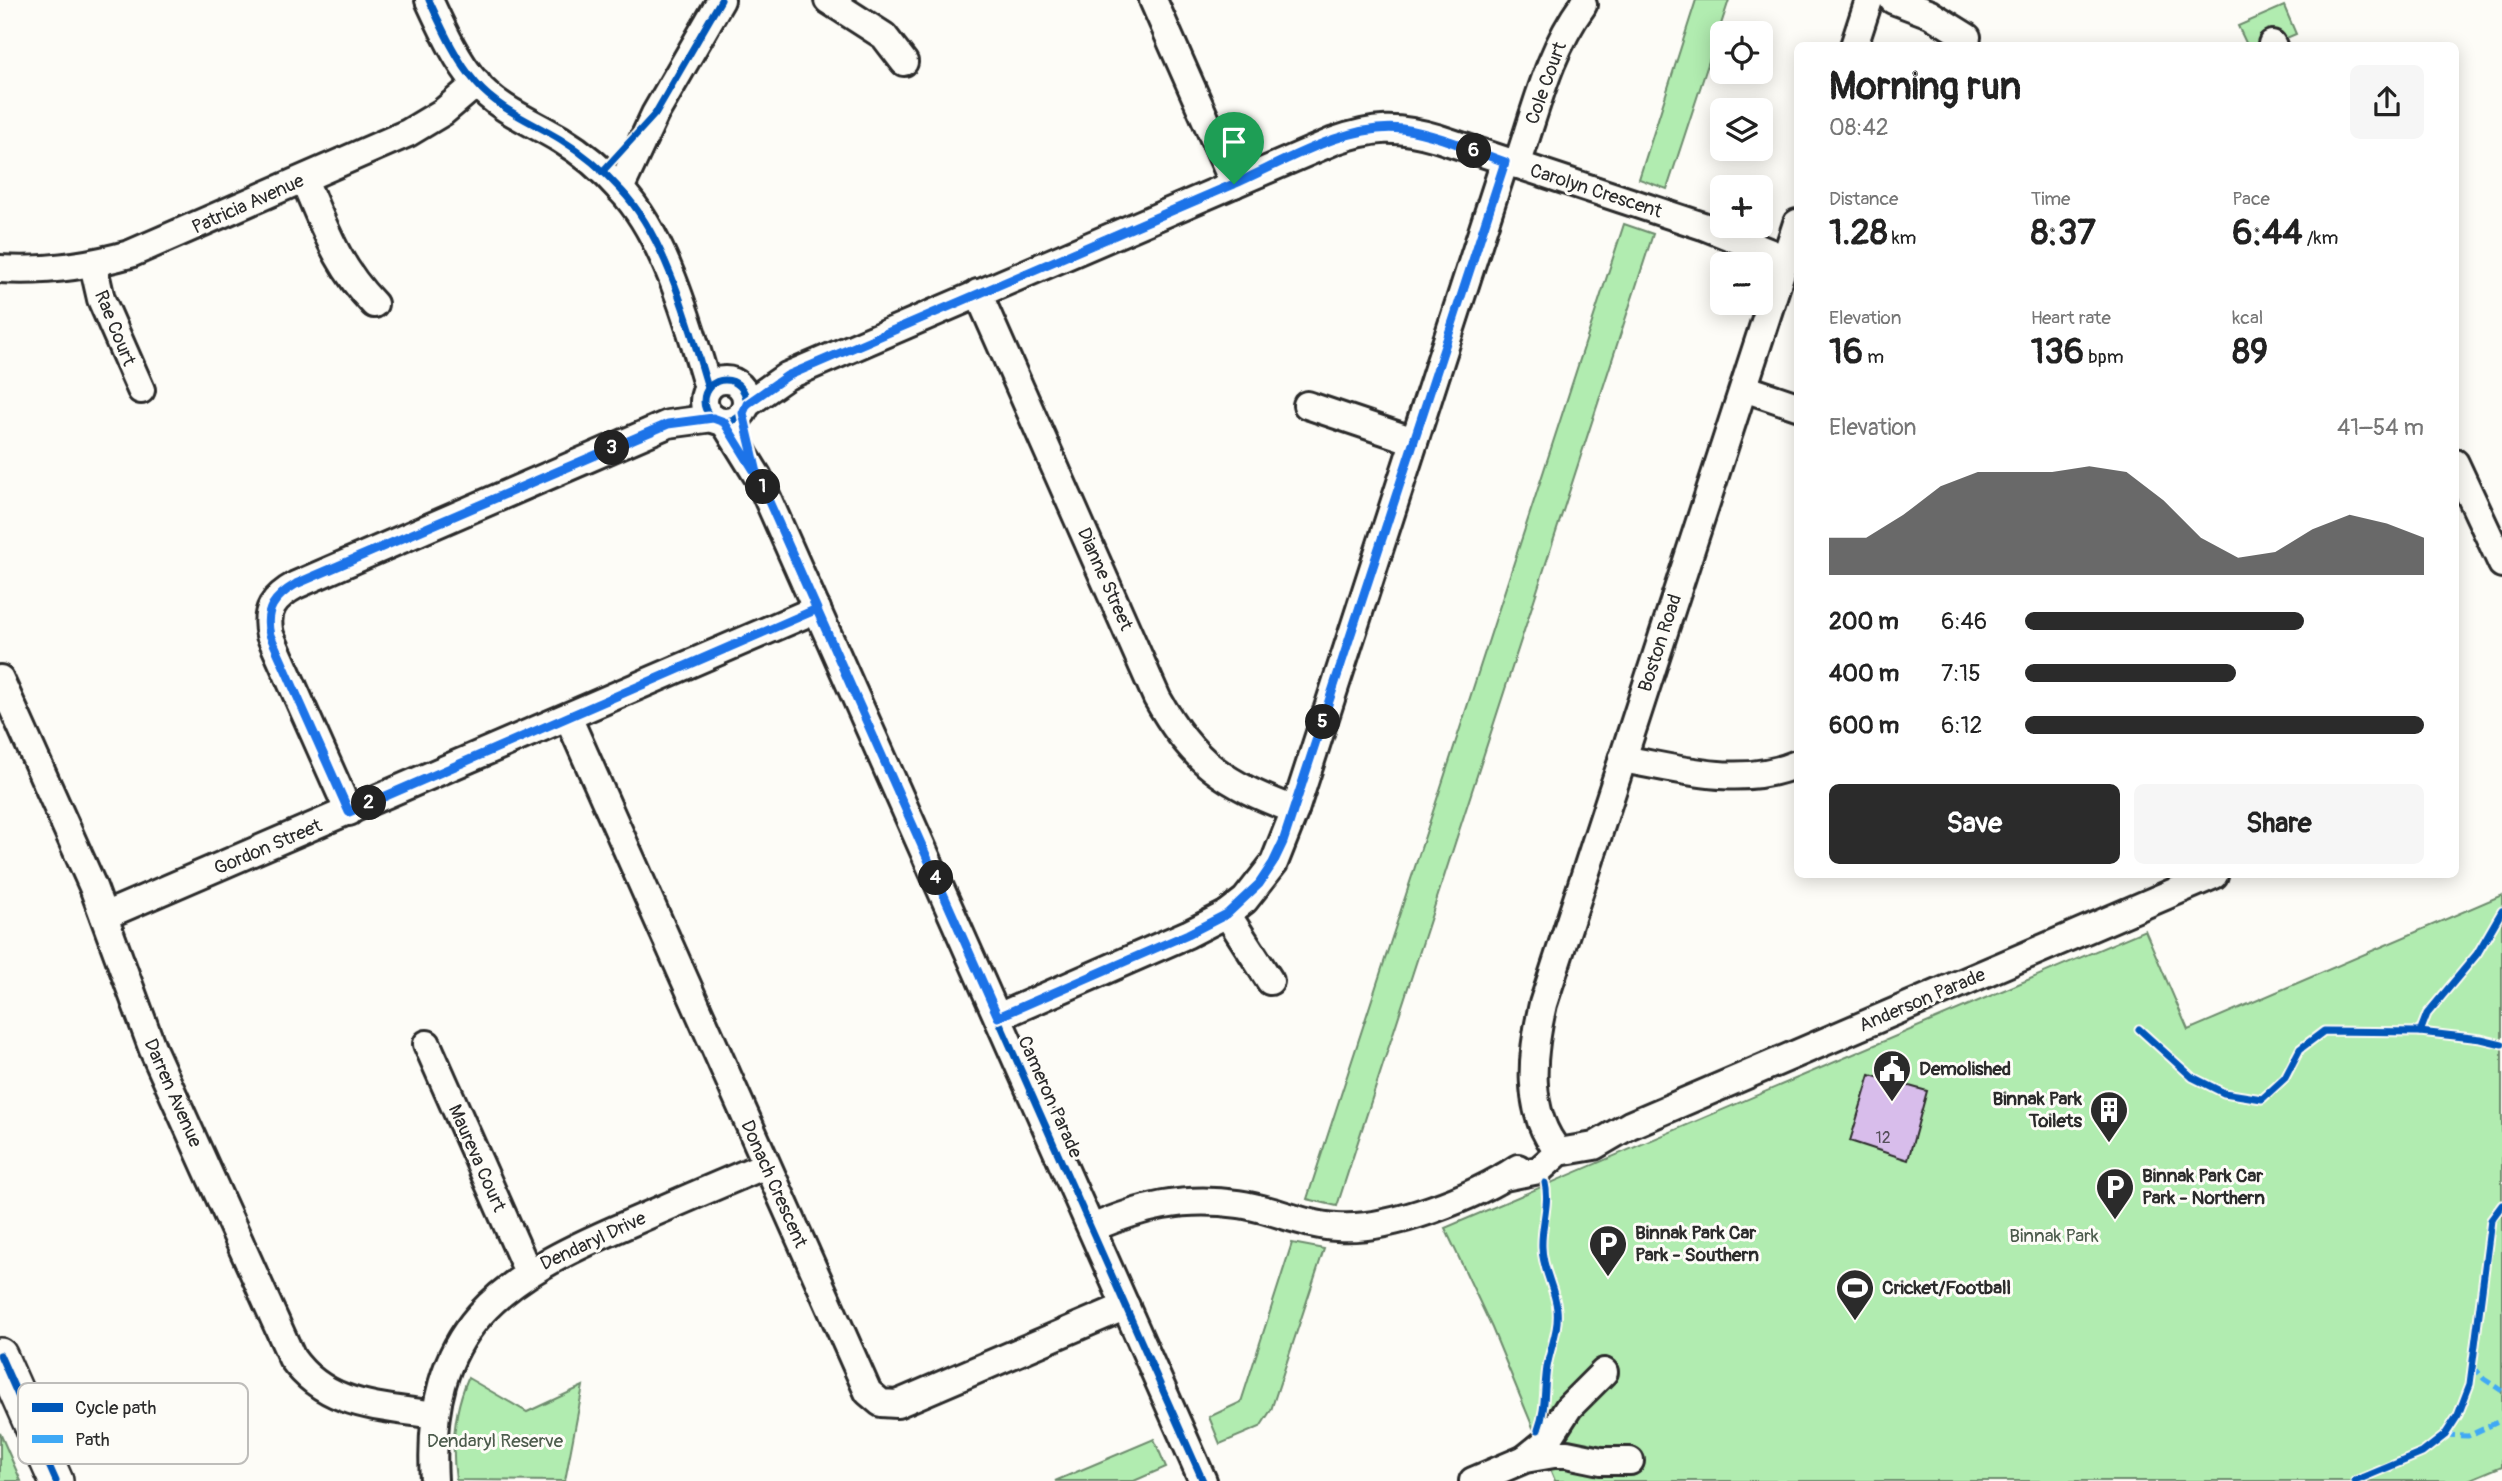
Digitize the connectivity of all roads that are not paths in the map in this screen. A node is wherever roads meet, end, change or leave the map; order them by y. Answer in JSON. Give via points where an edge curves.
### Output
{"nodes":[{"id":1,"x":429,"y":0,"type":"edge"},
{"id":2,"x":721,"y":0,"type":"edge"},
{"id":3,"x":828,"y":0,"type":"edge"},
{"id":4,"x":1153,"y":0,"type":"edge"},
{"id":5,"x":1869,"y":0,"type":"edge"},
{"id":6,"x":1893,"y":0,"type":"edge"},
{"id":7,"x":1926,"y":0,"type":"edge"},
{"id":8,"x":1583,"y":5,"type":"dead end"},
{"id":9,"x":1970,"y":41,"type":"edge"},
{"id":10,"x":1855,"y":42,"type":"edge"},
{"id":11,"x":904,"y":62,"type":"dead end"},
{"id":12,"x":477,"y":83,"type":"junction"},
{"id":13,"x":1511,"y":164,"type":"junction"},
{"id":14,"x":304,"y":180,"type":"junction"},
{"id":15,"x":611,"y":180,"type":"junction"},
{"id":16,"x":1234,"y":184,"type":"junction"},
{"id":17,"x":1791,"y":243,"type":"edge"},
{"id":18,"x":93,"y":264,"type":"junction"},
{"id":19,"x":0,"y":269,"type":"edge"},
{"id":20,"x":978,"y":293,"type":"junction"},
{"id":21,"x":374,"y":304,"type":"dead end"},
{"id":22,"x":1744,"y":388,"type":"junction"},
{"id":23,"x":141,"y":390,"type":"dead end"},
{"id":24,"x":726,"y":400,"type":"junction"},
{"id":25,"x":1794,"y":404,"type":"edge"},
{"id":26,"x":1307,"y":405,"type":"dead end"},
{"id":27,"x":1414,"y":441,"type":"junction"},
{"id":28,"x":2459,"y":472,"type":"edge"},
{"id":29,"x":2502,"y":564,"type":"edge"},
{"id":30,"x":817,"y":609,"type":"junction"},
{"id":31,"x":0,"y":679,"type":"edge"},
{"id":32,"x":568,"y":717,"type":"junction"},
{"id":33,"x":1625,"y":751,"type":"junction"},
{"id":34,"x":1794,"y":765,"type":"edge"},
{"id":35,"x":1294,"y":810,"type":"junction"},
{"id":36,"x":349,"y":812,"type":"junction"},
{"id":37,"x":2207,"y":878,"type":"edge"},
{"id":38,"x":1227,"y":914,"type":"junction"},
{"id":39,"x":104,"y":916,"type":"junction"},
{"id":40,"x":1270,"y":981,"type":"dead end"},
{"id":41,"x":998,"y":1017,"type":"junction"},
{"id":42,"x":427,"y":1044,"type":"dead end"},
{"id":43,"x":1555,"y":1142,"type":"junction"},
{"id":44,"x":766,"y":1165,"type":"junction"},
{"id":45,"x":1095,"y":1235,"type":"junction"},
{"id":46,"x":528,"y":1272,"type":"junction"},
{"id":47,"x":1126,"y":1306,"type":"junction"},
{"id":48,"x":0,"y":1355,"type":"edge"},
{"id":49,"x":1604,"y":1372,"type":"dead end"},
{"id":50,"x":18,"y":1396,"type":"edge"},
{"id":51,"x":434,"y":1415,"type":"junction"},
{"id":52,"x":1525,"y":1459,"type":"junction"},
{"id":53,"x":1630,"y":1461,"type":"dead end"},
{"id":54,"x":48,"y":1464,"type":"edge"},
{"id":55,"x":56,"y":1481,"type":"edge"},
{"id":56,"x":434,"y":1481,"type":"edge"},
{"id":57,"x":1203,"y":1481,"type":"edge"},
{"id":58,"x":1473,"y":1481,"type":"edge"}],
"edges":[{"from":1,"to":12,"type":"street","name":"Cameron Parade"},
{"from":2,"to":15,"type":"street"},
{"from":3,"to":11,"type":"street","via":[[884,36]]},
{"from":4,"to":16,"type":"street"},
{"from":5,"to":10,"type":"street"},
{"from":6,"to":9,"type":"street","via":[[1930,14]]},
{"from":7,"to":9,"type":"street","via":[[1948,14]]},
{"from":8,"to":13,"type":"street","name":"Cole Court","via":[[1552,57]]},
{"from":12,"to":14,"type":"street","name":"Patricia Avenue","via":[[427,123]]},
{"from":12,"to":15,"type":"street","name":"Cameron Parade","via":[[494,99],[586,156]]},
{"from":13,"to":16,"type":"street","name":"Carolyn Crescent","via":[[1417,132],[1377,129],[1334,141]]},
{"from":13,"to":17,"type":"street","name":"Carolyn Crescent","via":[[1703,226]]},
{"from":13,"to":27,"type":"street","name":"Cole Court"},
{"from":14,"to":18,"type":"street","name":"Patricia Avenue","via":[[170,239]]},
{"from":14,"to":21,"type":"street","via":[[338,259]]},
{"from":15,"to":24,"type":"street","name":"Cameron Parade","via":[[647,226]]},
{"from":16,"to":20,"type":"street","name":"Carolyn Crescent"},
{"from":17,"to":22,"type":"street","name":"Boston Road"},
{"from":18,"to":19,"type":"street","name":"Patricia Avenue"},
{"from":18,"to":23,"type":"street","name":"Rae Court","via":[[101,299]]},
{"from":20,"to":24,"type":"street","name":"Carolyn Crescent"},
{"from":20,"to":35,"type":"street","name":"Dianne Street","via":[[1170,722],[1217,774]]},
{"from":22,"to":25,"type":"street"},
{"from":22,"to":33,"type":"street","name":"Boston Road"},
{"from":24,"to":30,"type":"street","name":"Cameron Parade"},
{"from":24,"to":36,"type":"street","name":"Carolyn Crescent","via":[[296,584],[276,599],[268,615],[270,635]]},
{"from":26,"to":27,"type":"street"},
{"from":27,"to":35,"type":"street","name":"Cole Court"},
{"from":28,"to":29,"type":"street"},
{"from":30,"to":32,"type":"street","name":"Gordon Street"},
{"from":30,"to":41,"type":"street","name":"Cameron Parade"},
{"from":31,"to":39,"type":"street","name":"Darren Avenue"},
{"from":32,"to":36,"type":"street","name":"Gordon Street"},
{"from":32,"to":44,"type":"street","name":"Donach Crescent"},
{"from":33,"to":34,"type":"street","via":[[1708,775],[1764,774]]},
{"from":33,"to":43,"type":"street","name":"Boston Road","via":[[1543,1004],[1535,1065]]},
{"from":35,"to":38,"type":"street","name":"Cole Court","via":[[1273,863],[1245,900]]},
{"from":36,"to":39,"type":"street","name":"Gordon Street"},
{"from":37,"to":43,"type":"street","name":"Anderson Parade","via":[[1630,1125],[1594,1146]]},
{"from":38,"to":40,"type":"street"},
{"from":38,"to":41,"type":"street","name":"Cole Court"},
{"from":39,"to":51,"type":"street","name":"Darren Avenue","via":[[153,1049],[292,1358],[314,1384],[330,1393],[360,1404]]},
{"from":41,"to":45,"type":"street","name":"Cameron Parade"},
{"from":42,"to":46,"type":"street","name":"Maureva Court"},
{"from":43,"to":45,"type":"street","name":"Anderson Parade","via":[[1539,1170],[1504,1177],[1410,1216],[1364,1227],[1314,1224],[1238,1204],[1187,1203],[1136,1210]]},
{"from":44,"to":46,"type":"street","name":"Dendaryl Drive","via":[[572,1247]]},
{"from":44,"to":47,"type":"street","name":"Donach Crescent","via":[[862,1382],[881,1403],[911,1399]]},
{"from":45,"to":47,"type":"street","name":"Cameron Parade"},
{"from":46,"to":51,"type":"street","name":"Dendaryl Drive","via":[[502,1290],[472,1325],[442,1382]]},
{"from":47,"to":57,"type":"street","name":"Cameron Parade"},
{"from":48,"to":50,"type":"main road"},
{"from":49,"to":52,"type":"street"},
{"from":51,"to":56,"type":"street","name":"Dendaryl Drive"},
{"from":52,"to":53,"type":"street","via":[[1567,1454]]},
{"from":52,"to":58,"type":"street"},
{"from":54,"to":55,"type":"main road"}]}
